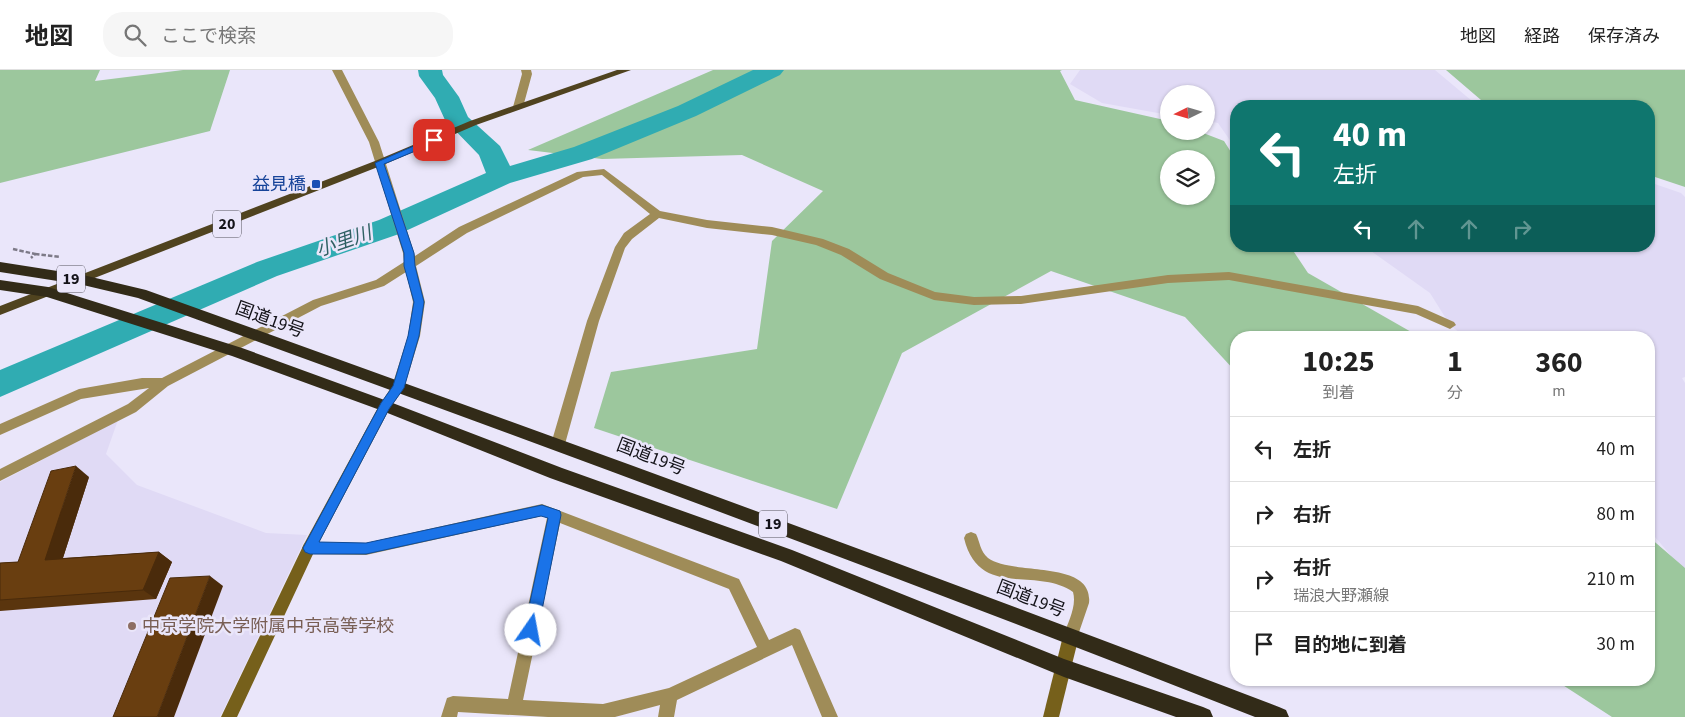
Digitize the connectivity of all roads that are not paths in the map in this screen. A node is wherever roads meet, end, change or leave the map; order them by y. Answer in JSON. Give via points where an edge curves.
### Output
{"nodes":[{"id":1,"x":337,"y":70,"type":"edge"},
{"id":2,"x":526,"y":70,"type":"edge"},
{"id":3,"x":626,"y":70,"type":"edge"},
{"id":4,"x":518,"y":107,"type":"junction"},
{"id":5,"x":379,"y":163,"type":"junction"},
{"id":6,"x":657,"y":214,"type":"junction"},
{"id":7,"x":409,"y":259,"type":"junction"},
{"id":8,"x":0,"y":268,"type":"edge"},
{"id":9,"x":82,"y":280,"type":"junction"},
{"id":10,"x":0,"y":285,"type":"edge"},
{"id":11,"x":48,"y":292,"type":"junction"},
{"id":12,"x":0,"y":311,"type":"edge"},
{"id":13,"x":1450,"y":325,"type":"dead end"},
{"id":14,"x":164,"y":383,"type":"junction"},
{"id":15,"x":398,"y":388,"type":"junction"},
{"id":16,"x":385,"y":406,"type":"junction"},
{"id":17,"x":0,"y":430,"type":"edge"},
{"id":18,"x":558,"y":444,"type":"junction"},
{"id":19,"x":0,"y":475,"type":"edge"},
{"id":20,"x":555,"y":515,"type":"junction"},
{"id":21,"x":971,"y":538,"type":"dead end"},
{"id":22,"x":310,"y":548,"type":"junction"},
{"id":23,"x":1071,"y":636,"type":"junction"},
{"id":24,"x":766,"y":650,"type":"junction"},
{"id":25,"x":1064,"y":668,"type":"junction"},
{"id":26,"x":670,"y":695,"type":"junction"},
{"id":27,"x":514,"y":707,"type":"junction"},
{"id":28,"x":229,"y":717,"type":"edge"},
{"id":29,"x":450,"y":717,"type":"edge"},
{"id":30,"x":666,"y":717,"type":"edge"},
{"id":31,"x":830,"y":717,"type":"edge"},
{"id":32,"x":1051,"y":717,"type":"edge"},
{"id":33,"x":1203,"y":717,"type":"edge"},
{"id":34,"x":1279,"y":717,"type":"edge"}],
"edges":[{"from":1,"to":5,"type":"street","via":[[374,142]]},
{"from":2,"to":4,"type":"street"},
{"from":3,"to":4,"type":"main road","number":"20"},
{"from":4,"to":5,"type":"main road","number":"20"},
{"from":5,"to":7,"type":"street","via":[[391,193]]},
{"from":5,"to":9,"type":"main road","number":"20"},
{"from":6,"to":7,"type":"street","via":[[604,172],[581,174]]},
{"from":6,"to":13,"type":"street","via":[[707,224],[772,231],[819,242],[845,252],[884,276],[934,296],[974,301],[1021,300],[1168,279],[1229,276],[1418,310]]},
{"from":6,"to":18,"type":"street","via":[[628,236],[620,247],[593,320]]},
{"from":7,"to":14,"type":"street","via":[[380,283],[317,303]]},
{"from":7,"to":15,"type":"street","via":[[419,302],[414,336]]},
{"from":8,"to":9,"type":"highway","name":"国道19号","number":"19"},
{"from":9,"to":11,"type":"main road","number":"20"},
{"from":9,"to":15,"type":"highway","name":"国道19号","number":"19","via":[[141,294]]},
{"from":10,"to":11,"type":"highway","number":"19"},
{"from":11,"to":12,"type":"main road","number":"20"},
{"from":11,"to":16,"type":"highway","number":"19","via":[[237,352]]},
{"from":14,"to":17,"type":"street","via":[[142,383],[79,394]]},
{"from":14,"to":19,"type":"street","via":[[132,408]]},
{"from":15,"to":16,"type":"street"},
{"from":15,"to":18,"type":"highway","name":"国道19号","number":"19"},
{"from":16,"to":22,"type":"street"},
{"from":16,"to":25,"type":"highway","number":"19","via":[[556,473],[786,555]]},
{"from":18,"to":23,"type":"highway","name":"国道19号","number":"19"},
{"from":20,"to":22,"type":"street","via":[[542,510],[366,549]]},
{"from":20,"to":24,"type":"street","via":[[734,584]]},
{"from":20,"to":27,"type":"street"},
{"from":21,"to":23,"type":"street","via":[[975,552],[994,570],[1066,579],[1076,584],[1082,598]]},
{"from":22,"to":28,"type":"street"},
{"from":23,"to":25,"type":"street"},
{"from":23,"to":34,"type":"highway","name":"国道19号","number":"19"},
{"from":24,"to":26,"type":"street"},
{"from":24,"to":31,"type":"street","via":[[795,635]]},
{"from":25,"to":32,"type":"street"},
{"from":25,"to":33,"type":"highway","number":"19"},
{"from":26,"to":27,"type":"street","via":[[603,712]]},
{"from":26,"to":30,"type":"street"},
{"from":27,"to":29,"type":"street","via":[[453,704]]}]}
